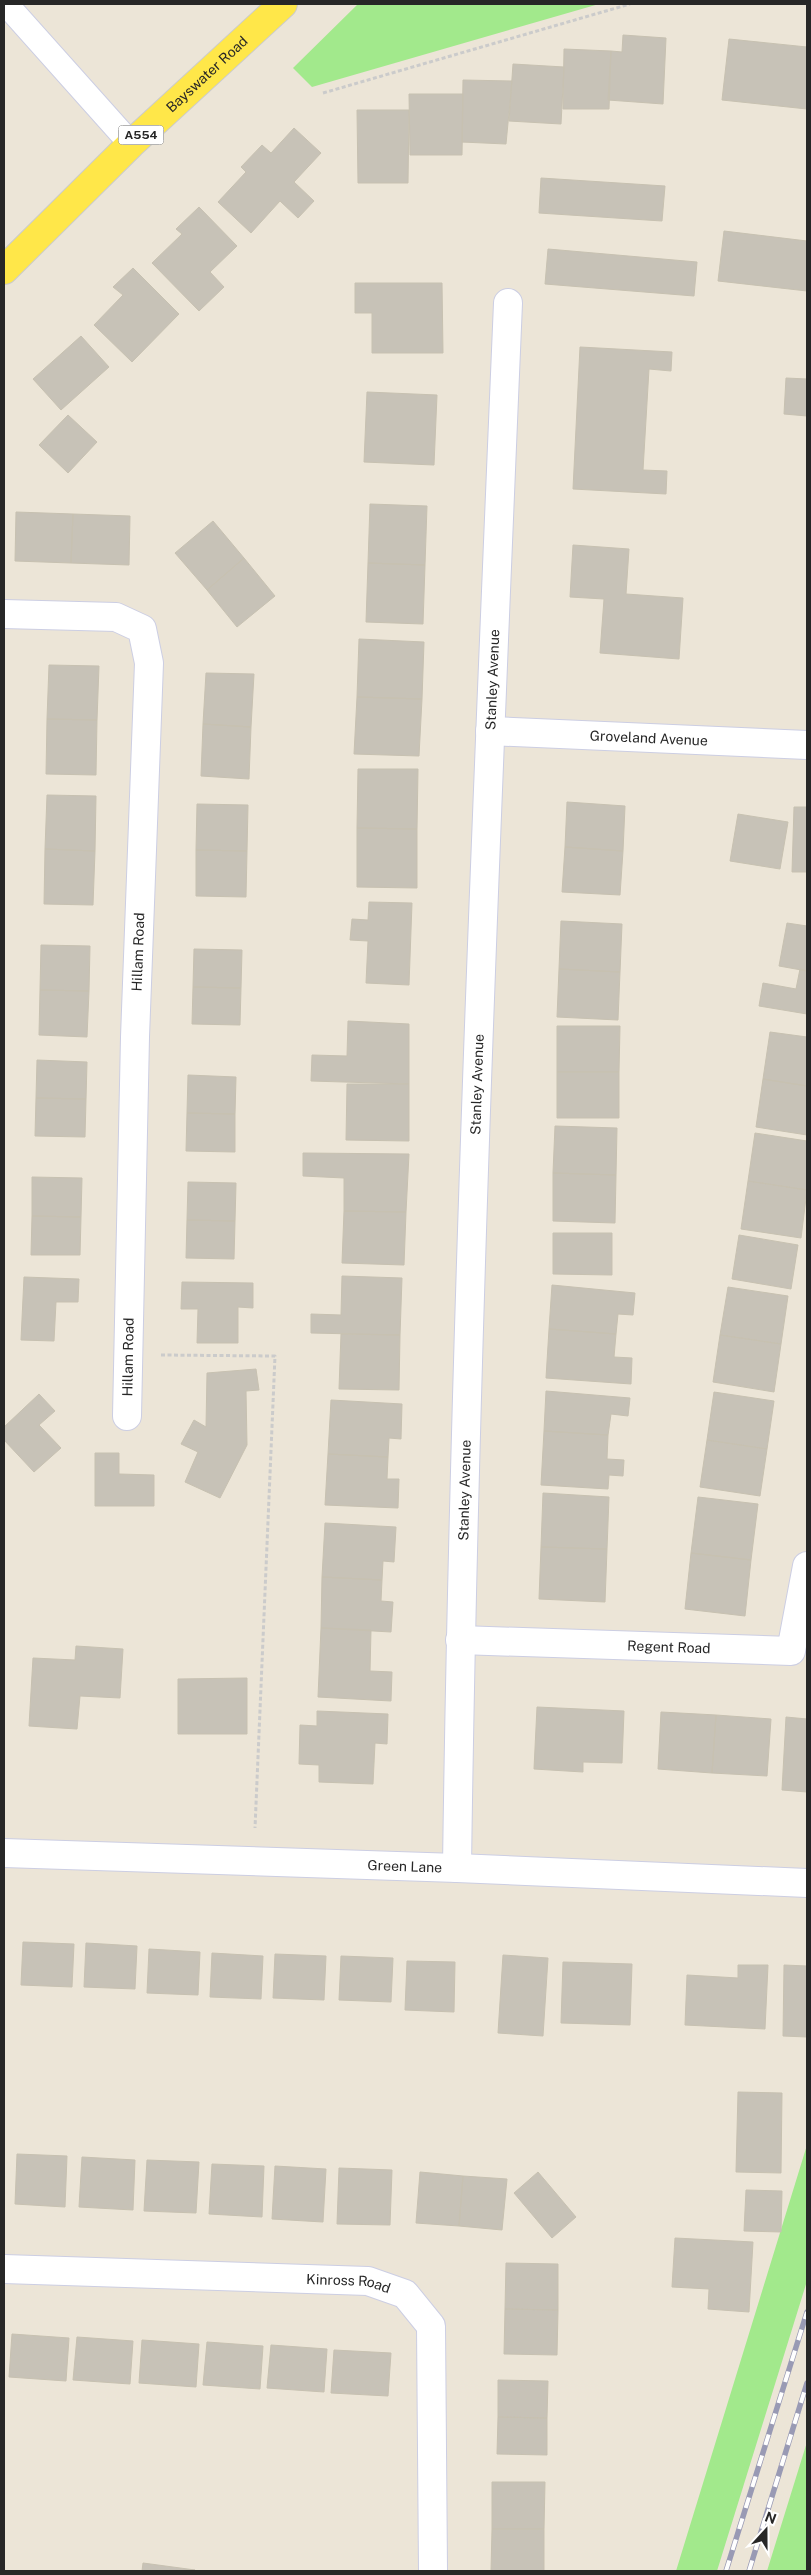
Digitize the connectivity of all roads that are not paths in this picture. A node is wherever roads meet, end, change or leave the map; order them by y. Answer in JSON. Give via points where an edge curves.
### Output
{"nodes":[{"id":1,"x":6,"y":4,"type":"edge"},
{"id":2,"x":282,"y":4,"type":"edge"},
{"id":3,"x":131,"y":144,"type":"junction"},
{"id":4,"x":4,"y":270,"type":"edge"},
{"id":5,"x":508,"y":303,"type":"dead end"},
{"id":6,"x":4,"y":614,"type":"edge"},
{"id":7,"x":490,"y":731,"type":"junction"},
{"id":8,"x":807,"y":745,"type":"edge"},
{"id":9,"x":126,"y":1416,"type":"dead end"},
{"id":10,"x":807,"y":1566,"type":"edge"},
{"id":11,"x":460,"y":1640,"type":"junction"},
{"id":12,"x":4,"y":1853,"type":"edge"},
{"id":13,"x":457,"y":1868,"type":"junction"},
{"id":14,"x":807,"y":1884,"type":"edge"},
{"id":15,"x":4,"y":2269,"type":"edge"},
{"id":16,"x":433,"y":2571,"type":"edge"}],
"edges":[{"from":1,"to":3,"type":"lane"},
{"from":2,"to":3,"type":"main road","name":"Bayswater Road","number":"A554"},
{"from":3,"to":4,"type":"main road","name":"Bayswater Road","number":"A554"},
{"from":5,"to":7,"type":"street","name":"Stanley Avenue"},
{"from":6,"to":9,"type":"street","name":"Hillam Road","via":[[116,617],[142,628],[149,663],[135,1037]]},
{"from":7,"to":8,"type":"street","name":"Groveland Avenue"},
{"from":7,"to":11,"type":"street","name":"Stanley Avenue"},
{"from":10,"to":11,"type":"street","name":"Regent Road","via":[[792,1650]]},
{"from":11,"to":13,"type":"street","name":"Stanley Avenue"},
{"from":12,"to":13,"type":"street","name":"Green Lane"},
{"from":13,"to":14,"type":"street","name":"Green Lane"},
{"from":15,"to":16,"type":"street","name":"Kinross Road","via":[[368,2281],[405,2294],[430,2326]]}]}
